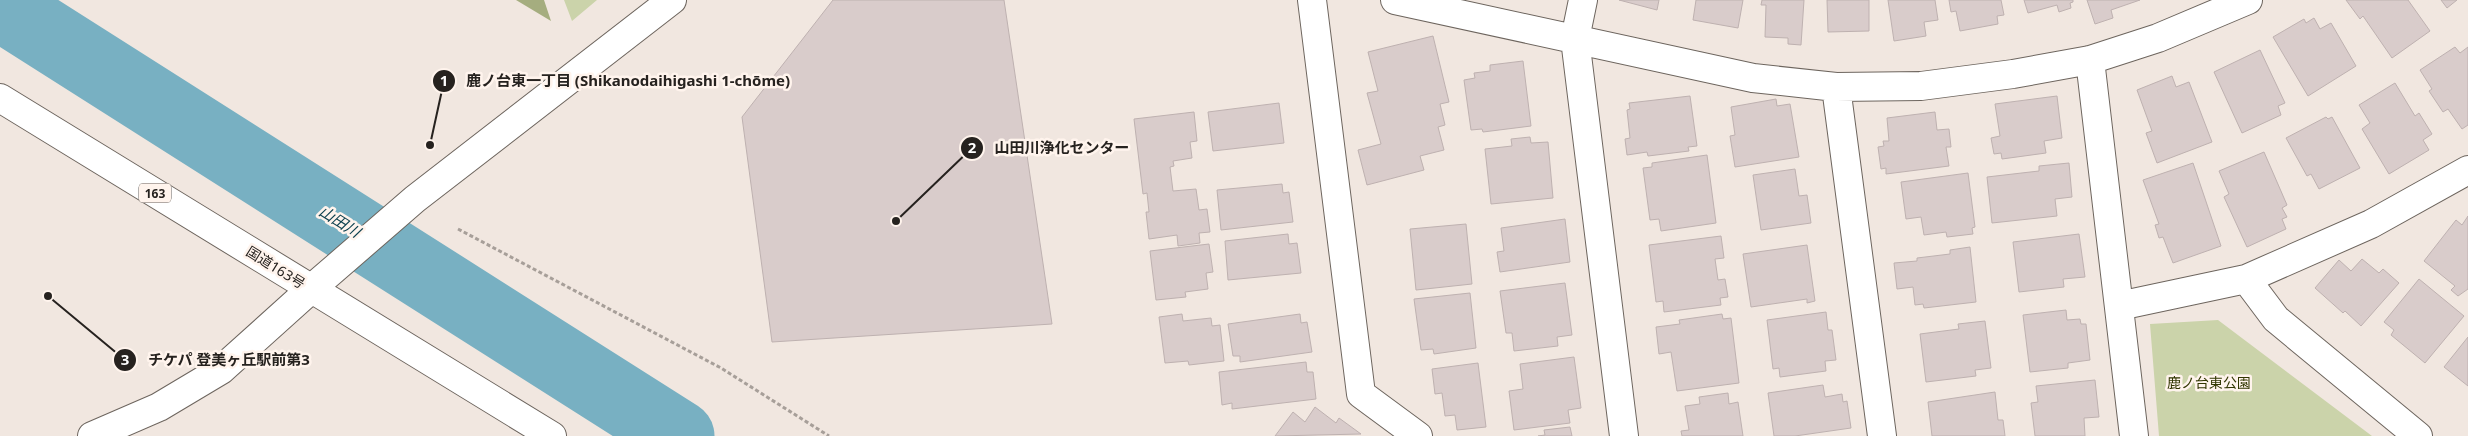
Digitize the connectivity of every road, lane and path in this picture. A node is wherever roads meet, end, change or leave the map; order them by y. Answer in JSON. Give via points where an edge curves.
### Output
{"nodes":[{"id":1,"x":672,"y":0,"type":"edge"},
{"id":2,"x":1312,"y":0,"type":"edge"},
{"id":3,"x":1395,"y":0,"type":"edge"},
{"id":4,"x":1584,"y":0,"type":"edge"},
{"id":5,"x":2248,"y":0,"type":"edge"},
{"id":6,"x":1575,"y":39,"type":"junction"},
{"id":7,"x":2090,"y":60,"type":"junction"},
{"id":8,"x":1836,"y":87,"type":"junction"},
{"id":9,"x":0,"y":98,"type":"edge"},
{"id":10,"x":2468,"y":170,"type":"edge"},
{"id":11,"x":458,"y":229,"type":"dead end"},
{"id":12,"x":2246,"y":279,"type":"junction"},
{"id":13,"x":311,"y":289,"type":"junction"},
{"id":14,"x":2118,"y":306,"type":"junction"},
{"id":15,"x":92,"y":436,"type":"edge"},
{"id":16,"x":552,"y":436,"type":"edge"},
{"id":17,"x":829,"y":436,"type":"edge"},
{"id":18,"x":1418,"y":436,"type":"edge"},
{"id":19,"x":1624,"y":436,"type":"edge"},
{"id":20,"x":1882,"y":436,"type":"edge"},
{"id":21,"x":2134,"y":436,"type":"edge"},
{"id":22,"x":2418,"y":436,"type":"edge"}],
"edges":[{"from":1,"to":13,"type":"main road","via":[[415,199]]},
{"from":2,"to":18,"type":"main road","via":[[1361,394]]},
{"from":3,"to":6,"type":"main road"},
{"from":4,"to":6,"type":"main road"},
{"from":5,"to":7,"type":"main road","via":[[2158,38]]},
{"from":6,"to":8,"type":"main road","via":[[1753,78]]},
{"from":6,"to":19,"type":"main road"},
{"from":7,"to":8,"type":"main road","via":[[1921,86]]},
{"from":7,"to":14,"type":"main road"},
{"from":8,"to":20,"type":"main road"},
{"from":9,"to":13,"type":"main road","name":"国道163号","number":"163"},
{"from":10,"to":12,"type":"main road","via":[[2371,224]]},
{"from":11,"to":17,"type":"path","via":[[722,368]]},
{"from":12,"to":14,"type":"main road"},
{"from":12,"to":22,"type":"main road","via":[[2276,319]]},
{"from":13,"to":15,"type":"main road","via":[[221,370],[159,407]]},
{"from":13,"to":16,"type":"main road","name":"国道163号","number":"163"},
{"from":14,"to":21,"type":"main road"}]}
